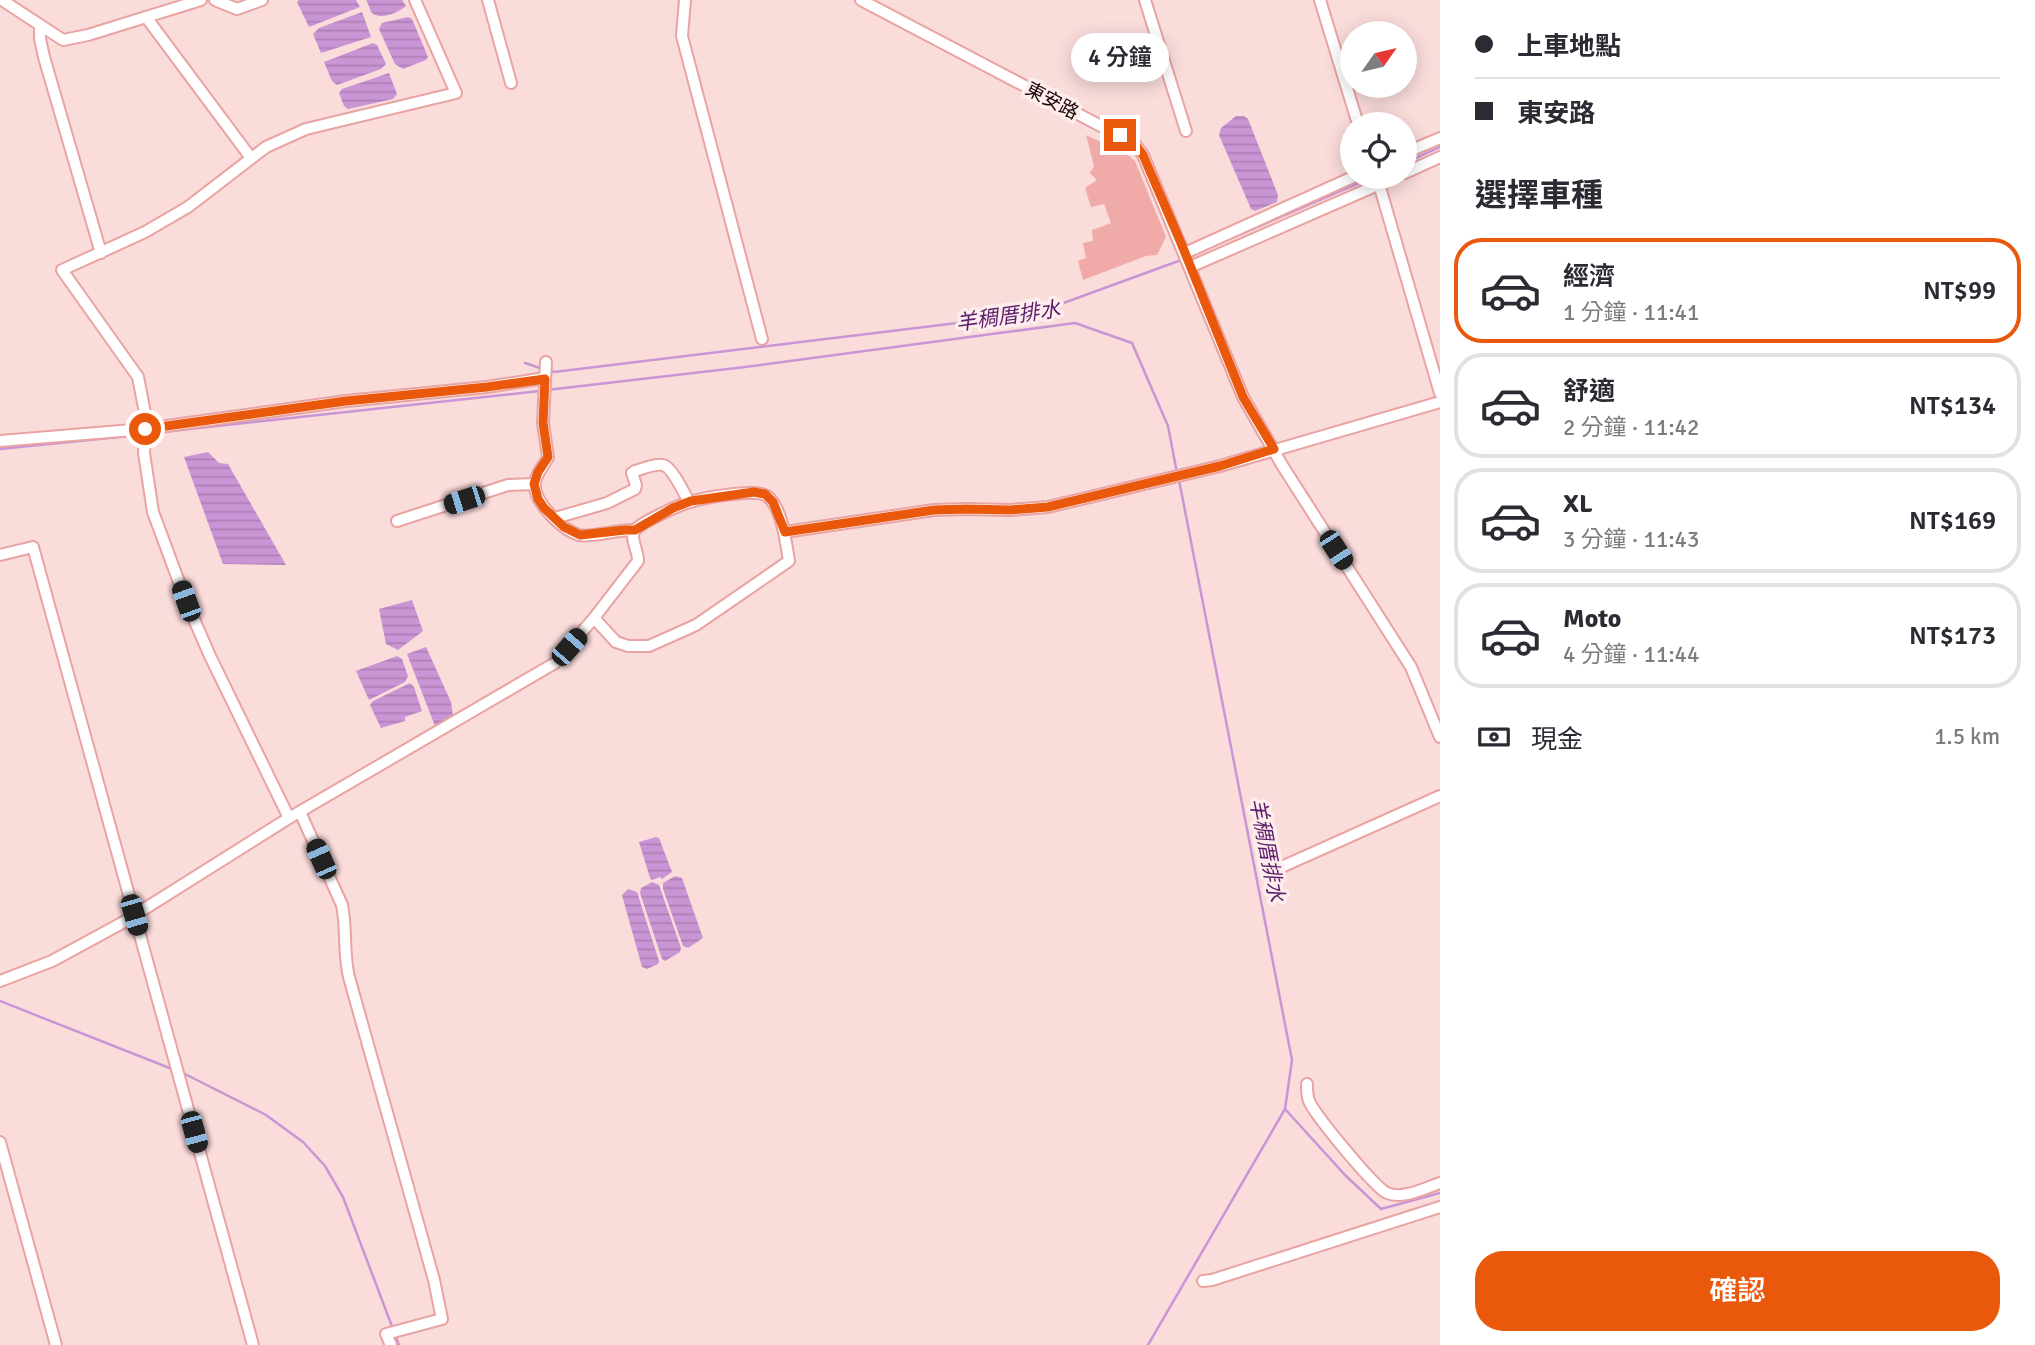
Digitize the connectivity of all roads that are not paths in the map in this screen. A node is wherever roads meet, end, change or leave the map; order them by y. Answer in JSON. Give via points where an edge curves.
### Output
{"nodes":[{"id":1,"x":2,"y":0,"type":"edge"},
{"id":2,"x":201,"y":0,"type":"edge"},
{"id":3,"x":215,"y":0,"type":"edge"},
{"id":4,"x":262,"y":0,"type":"edge"},
{"id":5,"x":415,"y":0,"type":"edge"},
{"id":6,"x":488,"y":0,"type":"edge"},
{"id":7,"x":685,"y":0,"type":"edge"},
{"id":8,"x":861,"y":0,"type":"edge"},
{"id":9,"x":1145,"y":0,"type":"edge"},
{"id":10,"x":1320,"y":0,"type":"edge"},
{"id":11,"x":146,"y":17,"type":"junction"},
{"id":12,"x":40,"y":26,"type":"junction"},
{"id":13,"x":511,"y":83,"type":"dead end"},
{"id":14,"x":1354,"y":112,"type":"edge"},
{"id":15,"x":1186,"y":131,"type":"dead end"},
{"id":16,"x":1440,"y":138,"type":"edge"},
{"id":17,"x":1417,"y":148,"type":"edge"},
{"id":18,"x":1440,"y":157,"type":"edge"},
{"id":19,"x":251,"y":158,"type":"junction"},
{"id":20,"x":1417,"y":168,"type":"edge"},
{"id":21,"x":1340,"y":184,"type":"edge"},
{"id":22,"x":1366,"y":189,"type":"edge"},
{"id":23,"x":1380,"y":189,"type":"edge"},
{"id":24,"x":101,"y":253,"type":"junction"},
{"id":25,"x":1188,"y":260,"type":"junction"},
{"id":26,"x":762,"y":338,"type":"dead end"},
{"id":27,"x":546,"y":362,"type":"dead end"},
{"id":28,"x":545,"y":379,"type":"junction"},
{"id":29,"x":1440,"y":393,"type":"edge"},
{"id":30,"x":1440,"y":402,"type":"edge"},
{"id":31,"x":145,"y":430,"type":"junction"},
{"id":32,"x":0,"y":441,"type":"edge"},
{"id":33,"x":1274,"y":449,"type":"junction"},
{"id":34,"x":534,"y":484,"type":"junction"},
{"id":35,"x":689,"y":502,"type":"junction"},
{"id":36,"x":555,"y":518,"type":"junction"},
{"id":37,"x":397,"y":521,"type":"dead end"},
{"id":38,"x":635,"y":530,"type":"junction"},
{"id":39,"x":785,"y":532,"type":"junction"},
{"id":40,"x":0,"y":555,"type":"edge"},
{"id":41,"x":594,"y":618,"type":"junction"},
{"id":42,"x":1440,"y":737,"type":"edge"},
{"id":43,"x":1440,"y":796,"type":"edge"},
{"id":44,"x":300,"y":813,"type":"junction"},
{"id":45,"x":289,"y":818,"type":"junction"},
{"id":46,"x":1268,"y":873,"type":"dead end"},
{"id":47,"x":134,"y":915,"type":"junction"},
{"id":48,"x":0,"y":981,"type":"edge"},
{"id":49,"x":1307,"y":1084,"type":"dead end"},
{"id":50,"x":0,"y":1142,"type":"edge"},
{"id":51,"x":1440,"y":1183,"type":"edge"},
{"id":52,"x":1440,"y":1207,"type":"edge"},
{"id":53,"x":1203,"y":1281,"type":"dead end"},
{"id":54,"x":56,"y":1345,"type":"edge"},
{"id":55,"x":253,"y":1345,"type":"edge"},
{"id":56,"x":391,"y":1345,"type":"edge"}],
"edges":[{"from":1,"to":12,"type":"street"},
{"from":2,"to":11,"type":"street"},
{"from":3,"to":4,"type":"street","via":[[237,9]]},
{"from":5,"to":19,"type":"street","via":[[456,93],[306,129]]},
{"from":6,"to":13,"type":"street"},
{"from":7,"to":26,"type":"street","via":[[682,36]]},
{"from":8,"to":25,"type":"street","name":"東安路","via":[[1135,144]]},
{"from":9,"to":15,"type":"street"},
{"from":10,"to":14,"type":"street"},
{"from":11,"to":12,"type":"street","via":[[63,40]]},
{"from":11,"to":19,"type":"street"},
{"from":12,"to":24,"type":"street","via":[[44,57]]},
{"from":16,"to":17,"type":"street"},
{"from":18,"to":20,"type":"street"},
{"from":19,"to":24,"type":"street","via":[[188,207]]},
{"from":21,"to":25,"type":"street"},
{"from":22,"to":25,"type":"street"},
{"from":23,"to":29,"type":"street"},
{"from":24,"to":31,"type":"street","via":[[62,270],[138,377]]},
{"from":25,"to":33,"type":"street","name":"東安路","via":[[1243,397]]},
{"from":27,"to":28,"type":"street"},
{"from":28,"to":31,"type":"street"},
{"from":28,"to":34,"type":"street","via":[[543,423],[548,457]]},
{"from":30,"to":33,"type":"street"},
{"from":31,"to":32,"type":"street"},
{"from":31,"to":45,"type":"street","via":[[153,512],[186,601]]},
{"from":33,"to":39,"type":"street","via":[[1048,507],[934,510]]},
{"from":33,"to":42,"type":"street","name":"東安路","via":[[1411,667]]},
{"from":34,"to":36,"type":"street","via":[[538,499]]},
{"from":34,"to":37,"type":"street","via":[[508,485]]},
{"from":35,"to":36,"type":"street","via":[[671,471],[660,464],[632,473],[635,489],[618,499]]},
{"from":35,"to":38,"type":"street"},
{"from":35,"to":39,"type":"street","via":[[765,494]]},
{"from":36,"to":38,"type":"street","via":[[580,535]]},
{"from":38,"to":41,"type":"street","via":[[638,561]]},
{"from":39,"to":41,"type":"street","via":[[789,561],[696,625],[649,646],[628,646],[616,642]]},
{"from":40,"to":47,"type":"street","via":[[33,547]]},
{"from":41,"to":44,"type":"street","via":[[555,663]]},
{"from":43,"to":46,"type":"street"},
{"from":44,"to":45,"type":"street"},
{"from":44,"to":56,"type":"street","via":[[342,905],[349,977],[442,1319],[386,1334]]},
{"from":45,"to":47,"type":"street"},
{"from":47,"to":48,"type":"street","via":[[52,961]]},
{"from":47,"to":55,"type":"street"},
{"from":49,"to":51,"type":"street","via":[[1309,1101],[1319,1115],[1370,1179],[1387,1193],[1400,1196]]},
{"from":50,"to":54,"type":"street"},
{"from":52,"to":53,"type":"street"}]}
